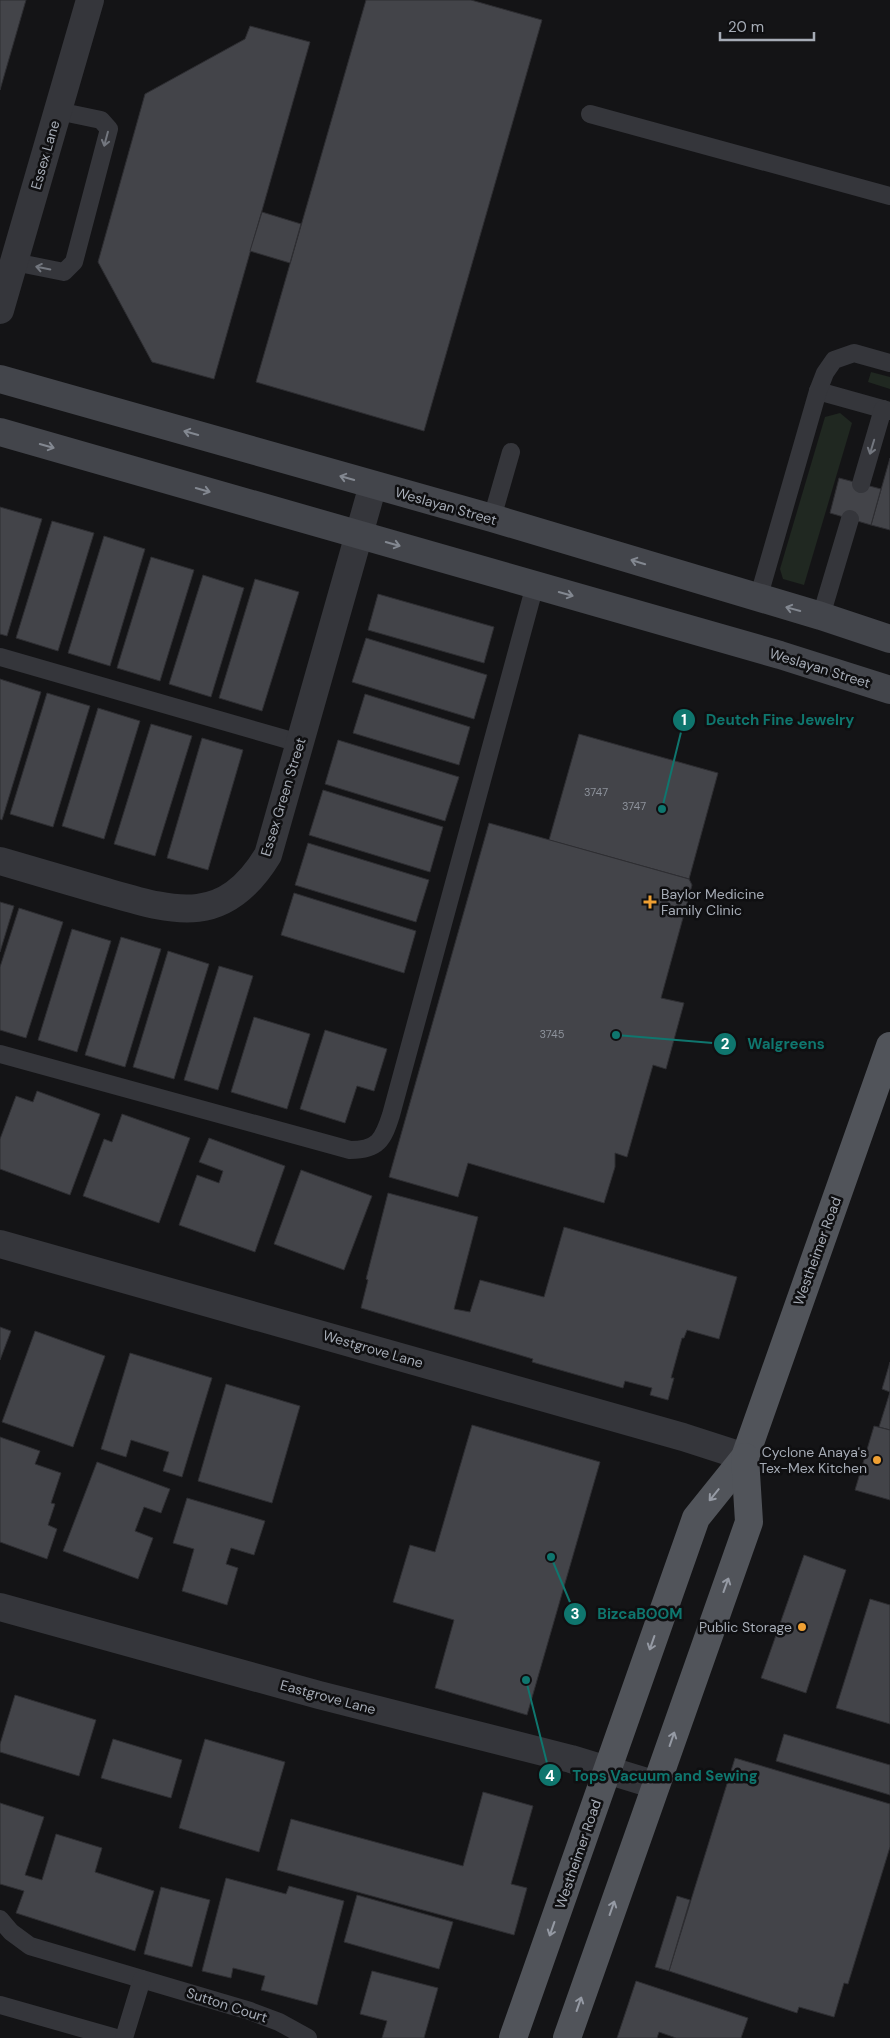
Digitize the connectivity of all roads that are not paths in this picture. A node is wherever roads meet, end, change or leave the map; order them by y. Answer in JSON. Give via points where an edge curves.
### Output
{"nodes":[{"id":1,"x":90,"y":0,"type":"edge"},
{"id":2,"x":58,"y":111,"type":"junction"},
{"id":3,"x":590,"y":114,"type":"dead end"},
{"id":4,"x":890,"y":196,"type":"edge"},
{"id":5,"x":14,"y":262,"type":"junction"},
{"id":6,"x":0,"y":310,"type":"edge"},
{"id":7,"x":890,"y":363,"type":"edge"},
{"id":8,"x":0,"y":378,"type":"edge"},
{"id":9,"x":818,"y":391,"type":"junction"},
{"id":10,"x":887,"y":410,"type":"edge"},
{"id":11,"x":0,"y":432,"type":"edge"},
{"id":12,"x":511,"y":452,"type":"dead end"},
{"id":13,"x":861,"y":484,"type":"dead end"},
{"id":14,"x":373,"y":485,"type":"junction"},
{"id":15,"x":492,"y":518,"type":"junction"},
{"id":16,"x":850,"y":519,"type":"dead end"},
{"id":17,"x":359,"y":535,"type":"junction"},
{"id":18,"x":535,"y":585,"type":"junction"},
{"id":19,"x":758,"y":599,"type":"junction"},
{"id":20,"x":821,"y":616,"type":"junction"},
{"id":21,"x":890,"y":639,"type":"edge"},
{"id":22,"x":0,"y":657,"type":"edge"},
{"id":23,"x":890,"y":690,"type":"edge"},
{"id":24,"x":299,"y":743,"type":"junction"},
{"id":25,"x":0,"y":861,"type":"edge"},
{"id":26,"x":890,"y":1046,"type":"edge"},
{"id":27,"x":0,"y":1054,"type":"edge"},
{"id":28,"x":0,"y":1244,"type":"edge"},
{"id":29,"x":745,"y":1457,"type":"junction"},
{"id":30,"x":0,"y":1607,"type":"edge"},
{"id":31,"x":607,"y":1770,"type":"junction"},
{"id":32,"x":656,"y":1785,"type":"junction"},
{"id":33,"x":0,"y":1919,"type":"edge"},
{"id":34,"x":142,"y":1979,"type":"junction"},
{"id":35,"x":0,"y":2005,"type":"edge"},
{"id":36,"x":116,"y":2038,"type":"edge"},
{"id":37,"x":124,"y":2038,"type":"edge"},
{"id":38,"x":308,"y":2038,"type":"edge"},
{"id":39,"x":514,"y":2038,"type":"edge"},
{"id":40,"x":567,"y":2038,"type":"edge"}],
"edges":[{"from":1,"to":2,"type":"street","name":"Essex Lane"},
{"from":2,"to":5,"type":"street","name":"Essex Lane"},
{"from":2,"to":5,"type":"lane","one_way":true,"via":[[101,120],[109,129],[74,262],[64,272]]},
{"from":3,"to":4,"type":"lane"},
{"from":5,"to":6,"type":"street","name":"Essex Lane"},
{"from":7,"to":9,"type":"lane","via":[[854,353],[834,360]]},
{"from":14,"to":8,"type":"main road","name":"Weslayan Street","one_way":true},
{"from":9,"to":10,"type":"lane"},
{"from":9,"to":19,"type":"lane"},
{"from":10,"to":13,"type":"lane","one_way":true},
{"from":11,"to":17,"type":"main road","name":"Weslayan Street","one_way":true},
{"from":12,"to":15,"type":"lane"},
{"from":14,"to":15,"type":"main road","name":"Weslayan Street"},
{"from":14,"to":17,"type":"street","name":"Essex Green Street"},
{"from":19,"to":15,"type":"main road","name":"Weslayan Street","one_way":true},
{"from":16,"to":20,"type":"lane"},
{"from":17,"to":18,"type":"main road","name":"Weslayan Street","one_way":true},
{"from":17,"to":24,"type":"street","name":"Essex Green Street"},
{"from":18,"to":23,"type":"main road","name":"Weslayan Street","one_way":true},
{"from":18,"to":27,"type":"lane","via":[[385,1134],[376,1145],[365,1150],[350,1150]]},
{"from":20,"to":19,"type":"main road","name":"Weslayan Street","one_way":true},
{"from":20,"to":21,"type":"main road","name":"Weslayan Street"},
{"from":22,"to":24,"type":"lane"},
{"from":24,"to":25,"type":"street","name":"Essex Green Street","via":[[268,855],[258,872],[229,898],[186,910],[157,906]]},
{"from":26,"to":29,"type":"main road","name":"Westheimer Road"},
{"from":28,"to":29,"type":"street","name":"Westgrove Lane"},
{"from":29,"to":31,"type":"main road","name":"Westheimer Road","one_way":true,"via":[[696,1518]]},
{"from":32,"to":29,"type":"main road","name":"Westheimer Road","one_way":true,"via":[[748,1522]]},
{"from":30,"to":31,"type":"street","name":"Eastgrove Lane","via":[[319,1696]]},
{"from":31,"to":32,"type":"street","name":"Eastgrove Lane"},
{"from":31,"to":39,"type":"main road","name":"Westheimer Road","one_way":true},
{"from":40,"to":32,"type":"main road","name":"Westheimer Road","one_way":true},
{"from":33,"to":34,"type":"lane","name":"Sutton Court","via":[[30,1946]]},
{"from":34,"to":37,"type":"lane"},
{"from":34,"to":38,"type":"lane","name":"Sutton Court","via":[[250,2011]]},
{"from":35,"to":36,"type":"lane"}]}
